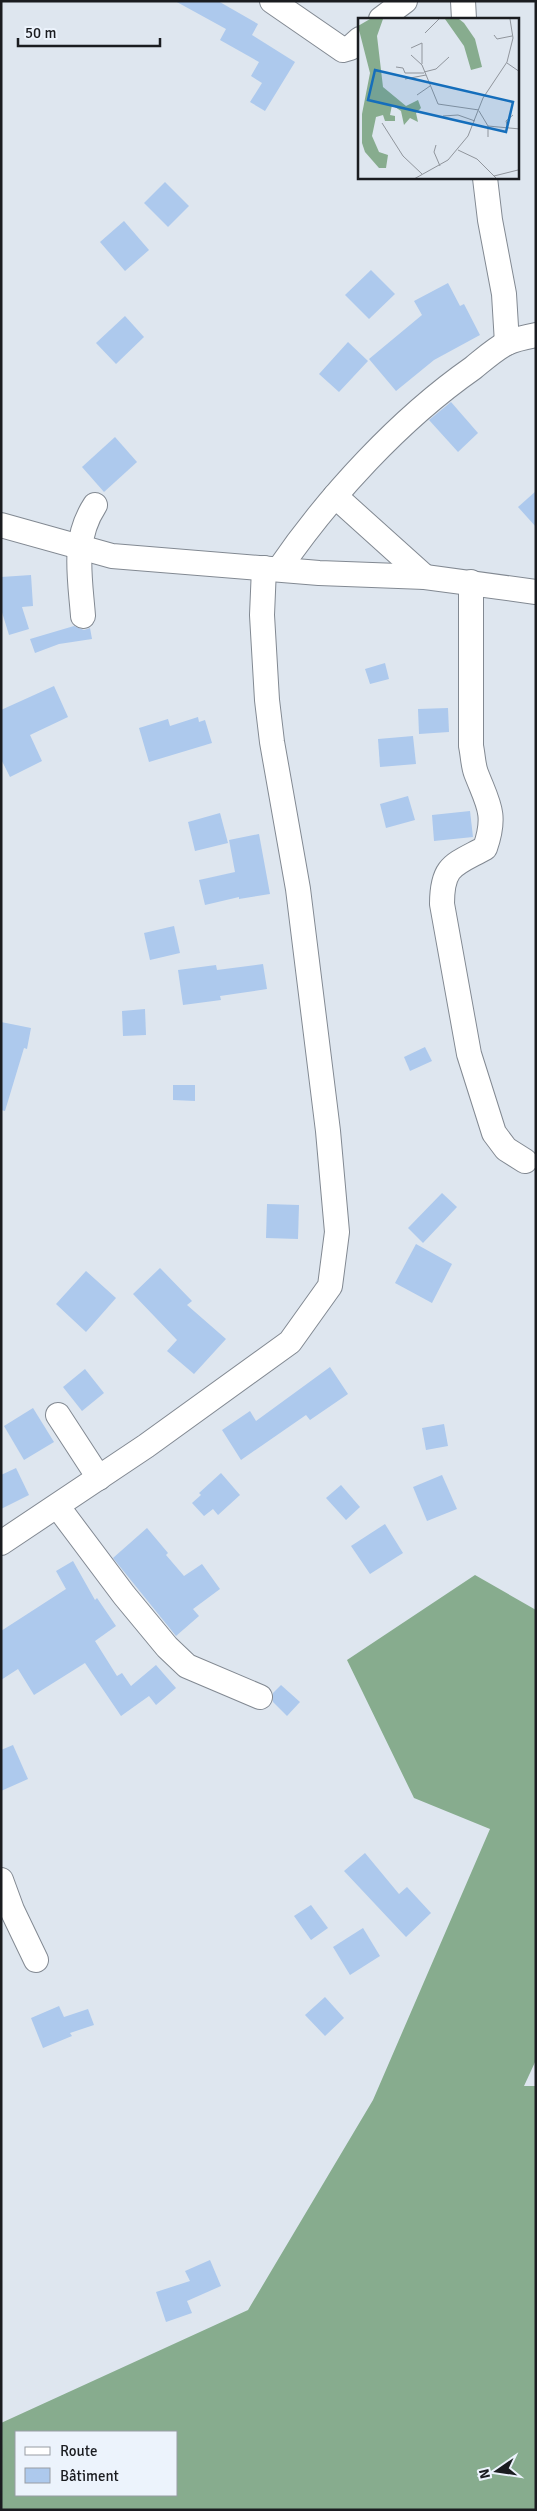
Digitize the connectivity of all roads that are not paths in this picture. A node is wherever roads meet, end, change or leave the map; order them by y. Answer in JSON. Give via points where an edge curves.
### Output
{"nodes":[{"id":1,"x":272,"y":1,"type":"edge"},
{"id":2,"x":404,"y":1,"type":"edge"},
{"id":3,"x":463,"y":1,"type":"edge"},
{"id":4,"x":382,"y":18,"type":"edge"},
{"id":5,"x":464,"y":18,"type":"edge"},
{"id":6,"x":358,"y":41,"type":"edge"},
{"id":7,"x":485,"y":179,"type":"edge"},
{"id":8,"x":536,"y":335,"type":"edge"},
{"id":9,"x":507,"y":343,"type":"junction"},
{"id":10,"x":335,"y":496,"type":"junction"},
{"id":11,"x":95,"y":505,"type":"dead end"},
{"id":12,"x":1,"y":525,"type":"edge"},
{"id":13,"x":79,"y":548,"type":"junction"},
{"id":14,"x":272,"y":569,"type":"junction"},
{"id":15,"x":425,"y":577,"type":"junction"},
{"id":16,"x":471,"y":582,"type":"junction"},
{"id":17,"x":536,"y":592,"type":"edge"},
{"id":18,"x":83,"y":616,"type":"dead end"},
{"id":19,"x":525,"y":1161,"type":"dead end"},
{"id":20,"x":58,"y":1415,"type":"dead end"},
{"id":21,"x":99,"y":1478,"type":"junction"},
{"id":22,"x":58,"y":1507,"type":"junction"},
{"id":23,"x":1,"y":1543,"type":"edge"},
{"id":24,"x":260,"y":1696,"type":"dead end"},
{"id":25,"x":1,"y":1880,"type":"edge"},
{"id":26,"x":36,"y":1960,"type":"dead end"}],
"edges":[{"from":1,"to":6,"type":"street","via":[[343,50]]},
{"from":2,"to":4,"type":"street"},
{"from":3,"to":5,"type":"street"},
{"from":7,"to":9,"type":"street","via":[[504,294]]},
{"from":8,"to":9,"type":"street"},
{"from":9,"to":10,"type":"street","via":[[414,414]]},
{"from":10,"to":14,"type":"street"},
{"from":10,"to":15,"type":"street"},
{"from":11,"to":13,"type":"street","via":[[85,520]]},
{"from":12,"to":13,"type":"street"},
{"from":13,"to":14,"type":"street","via":[[112,556]]},
{"from":13,"to":18,"type":"street"},
{"from":14,"to":15,"type":"street"},
{"from":14,"to":21,"type":"street","via":[[262,615],[267,700],[298,889],[328,1131],[337,1232],[330,1286],[290,1342]]},
{"from":15,"to":16,"type":"street"},
{"from":16,"to":17,"type":"street"},
{"from":16,"to":19,"type":"street","via":[[471,746],[476,771],[488,798],[490,826],[485,848],[448,870],[442,884],[442,904],[469,1054],[494,1134],[506,1149]]},
{"from":20,"to":21,"type":"street"},
{"from":21,"to":22,"type":"street"},
{"from":22,"to":23,"type":"street"},
{"from":22,"to":24,"type":"street","via":[[124,1596],[187,1666]]},
{"from":25,"to":26,"type":"street"}]}
